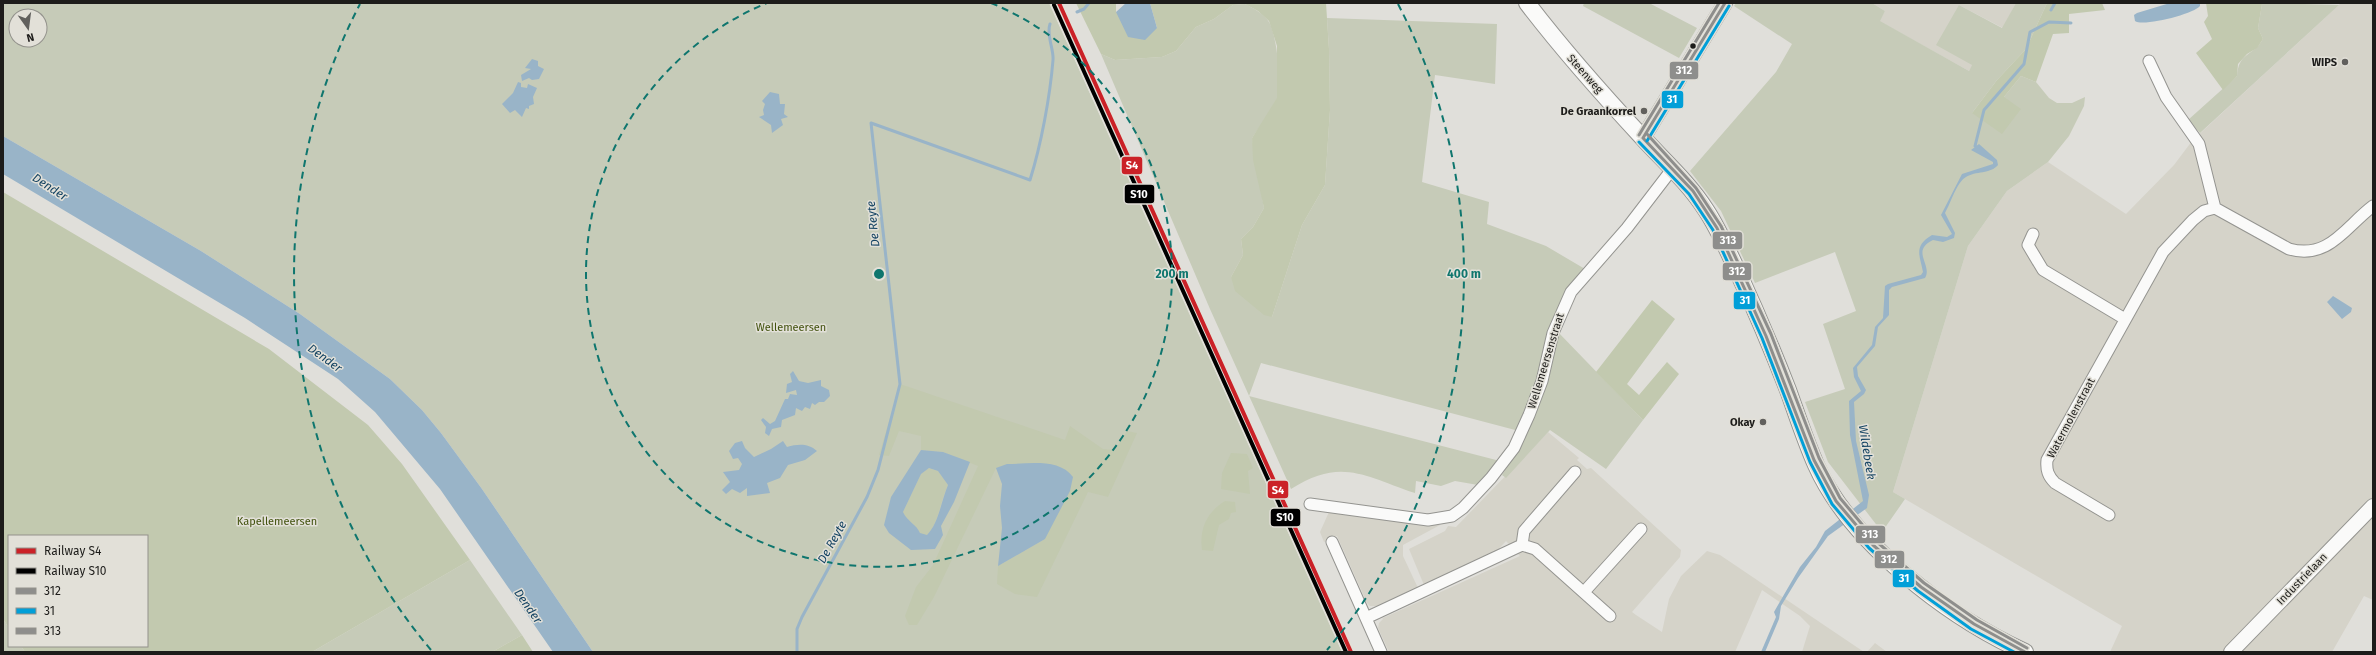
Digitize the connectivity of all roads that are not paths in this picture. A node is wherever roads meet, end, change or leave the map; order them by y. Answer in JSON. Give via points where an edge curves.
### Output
{"nodes":[{"id":1,"x":1527,"y":3,"type":"edge"},
{"id":2,"x":1725,"y":3,"type":"edge"},
{"id":3,"x":2149,"y":61,"type":"dead end"},
{"id":4,"x":1644,"y":138,"type":"junction"},
{"id":5,"x":1672,"y":168,"type":"junction"},
{"id":6,"x":2373,"y":206,"type":"edge"},
{"id":7,"x":2215,"y":208,"type":"junction"},
{"id":8,"x":2033,"y":234,"type":"dead end"},
{"id":9,"x":2125,"y":319,"type":"junction"},
{"id":10,"x":1575,"y":472,"type":"dead end"},
{"id":11,"x":1310,"y":504,"type":"dead end"},
{"id":12,"x":2373,"y":506,"type":"edge"},
{"id":13,"x":2109,"y":515,"type":"dead end"},
{"id":14,"x":1641,"y":529,"type":"dead end"},
{"id":15,"x":1332,"y":542,"type":"dead end"},
{"id":16,"x":1522,"y":545,"type":"junction"},
{"id":17,"x":1584,"y":592,"type":"junction"},
{"id":18,"x":1610,"y":616,"type":"dead end"},
{"id":19,"x":1366,"y":618,"type":"junction"},
{"id":20,"x":1381,"y":652,"type":"edge"},
{"id":21,"x":2025,"y":652,"type":"edge"},
{"id":22,"x":2231,"y":652,"type":"edge"}],
"edges":[{"from":1,"to":4,"type":"main road","name":"Steenweg","via":[[1564,51]]},
{"from":2,"to":4,"type":"street"},
{"from":3,"to":7,"type":"street","via":[[2166,97],[2199,144]]},
{"from":4,"to":5,"type":"main road","name":"Steenweg"},
{"from":5,"to":11,"type":"street","name":"Wellemeersenstraat","via":[[1627,228],[1571,292],[1553,333],[1542,381],[1530,415],[1514,448],[1463,508],[1452,516],[1428,520]]},
{"from":5,"to":21,"type":"main road","name":"Steenweg","via":[[1707,210],[1726,246],[1777,363],[1816,464],[1835,500],[1849,519],[1881,551],[1942,602],[1985,632]]},
{"from":6,"to":7,"type":"street","via":[[2330,244],[2316,251],[2302,252],[2289,249]]},
{"from":7,"to":9,"type":"street","name":"Watermolenstraat","via":[[2204,211],[2193,220],[2163,252]]},
{"from":8,"to":9,"type":"street","via":[[2028,245],[2043,270]]},
{"from":9,"to":13,"type":"street","name":"Watermolenstraat","via":[[2051,452],[2046,468],[2055,483]]},
{"from":10,"to":16,"type":"street","via":[[1524,531]]},
{"from":12,"to":22,"type":"street","name":"Industrielaan"},
{"from":14,"to":17,"type":"street"},
{"from":15,"to":19,"type":"street"},
{"from":16,"to":17,"type":"street","via":[[1535,549]]},
{"from":16,"to":19,"type":"street"},
{"from":17,"to":18,"type":"street"},
{"from":19,"to":20,"type":"street"}]}
